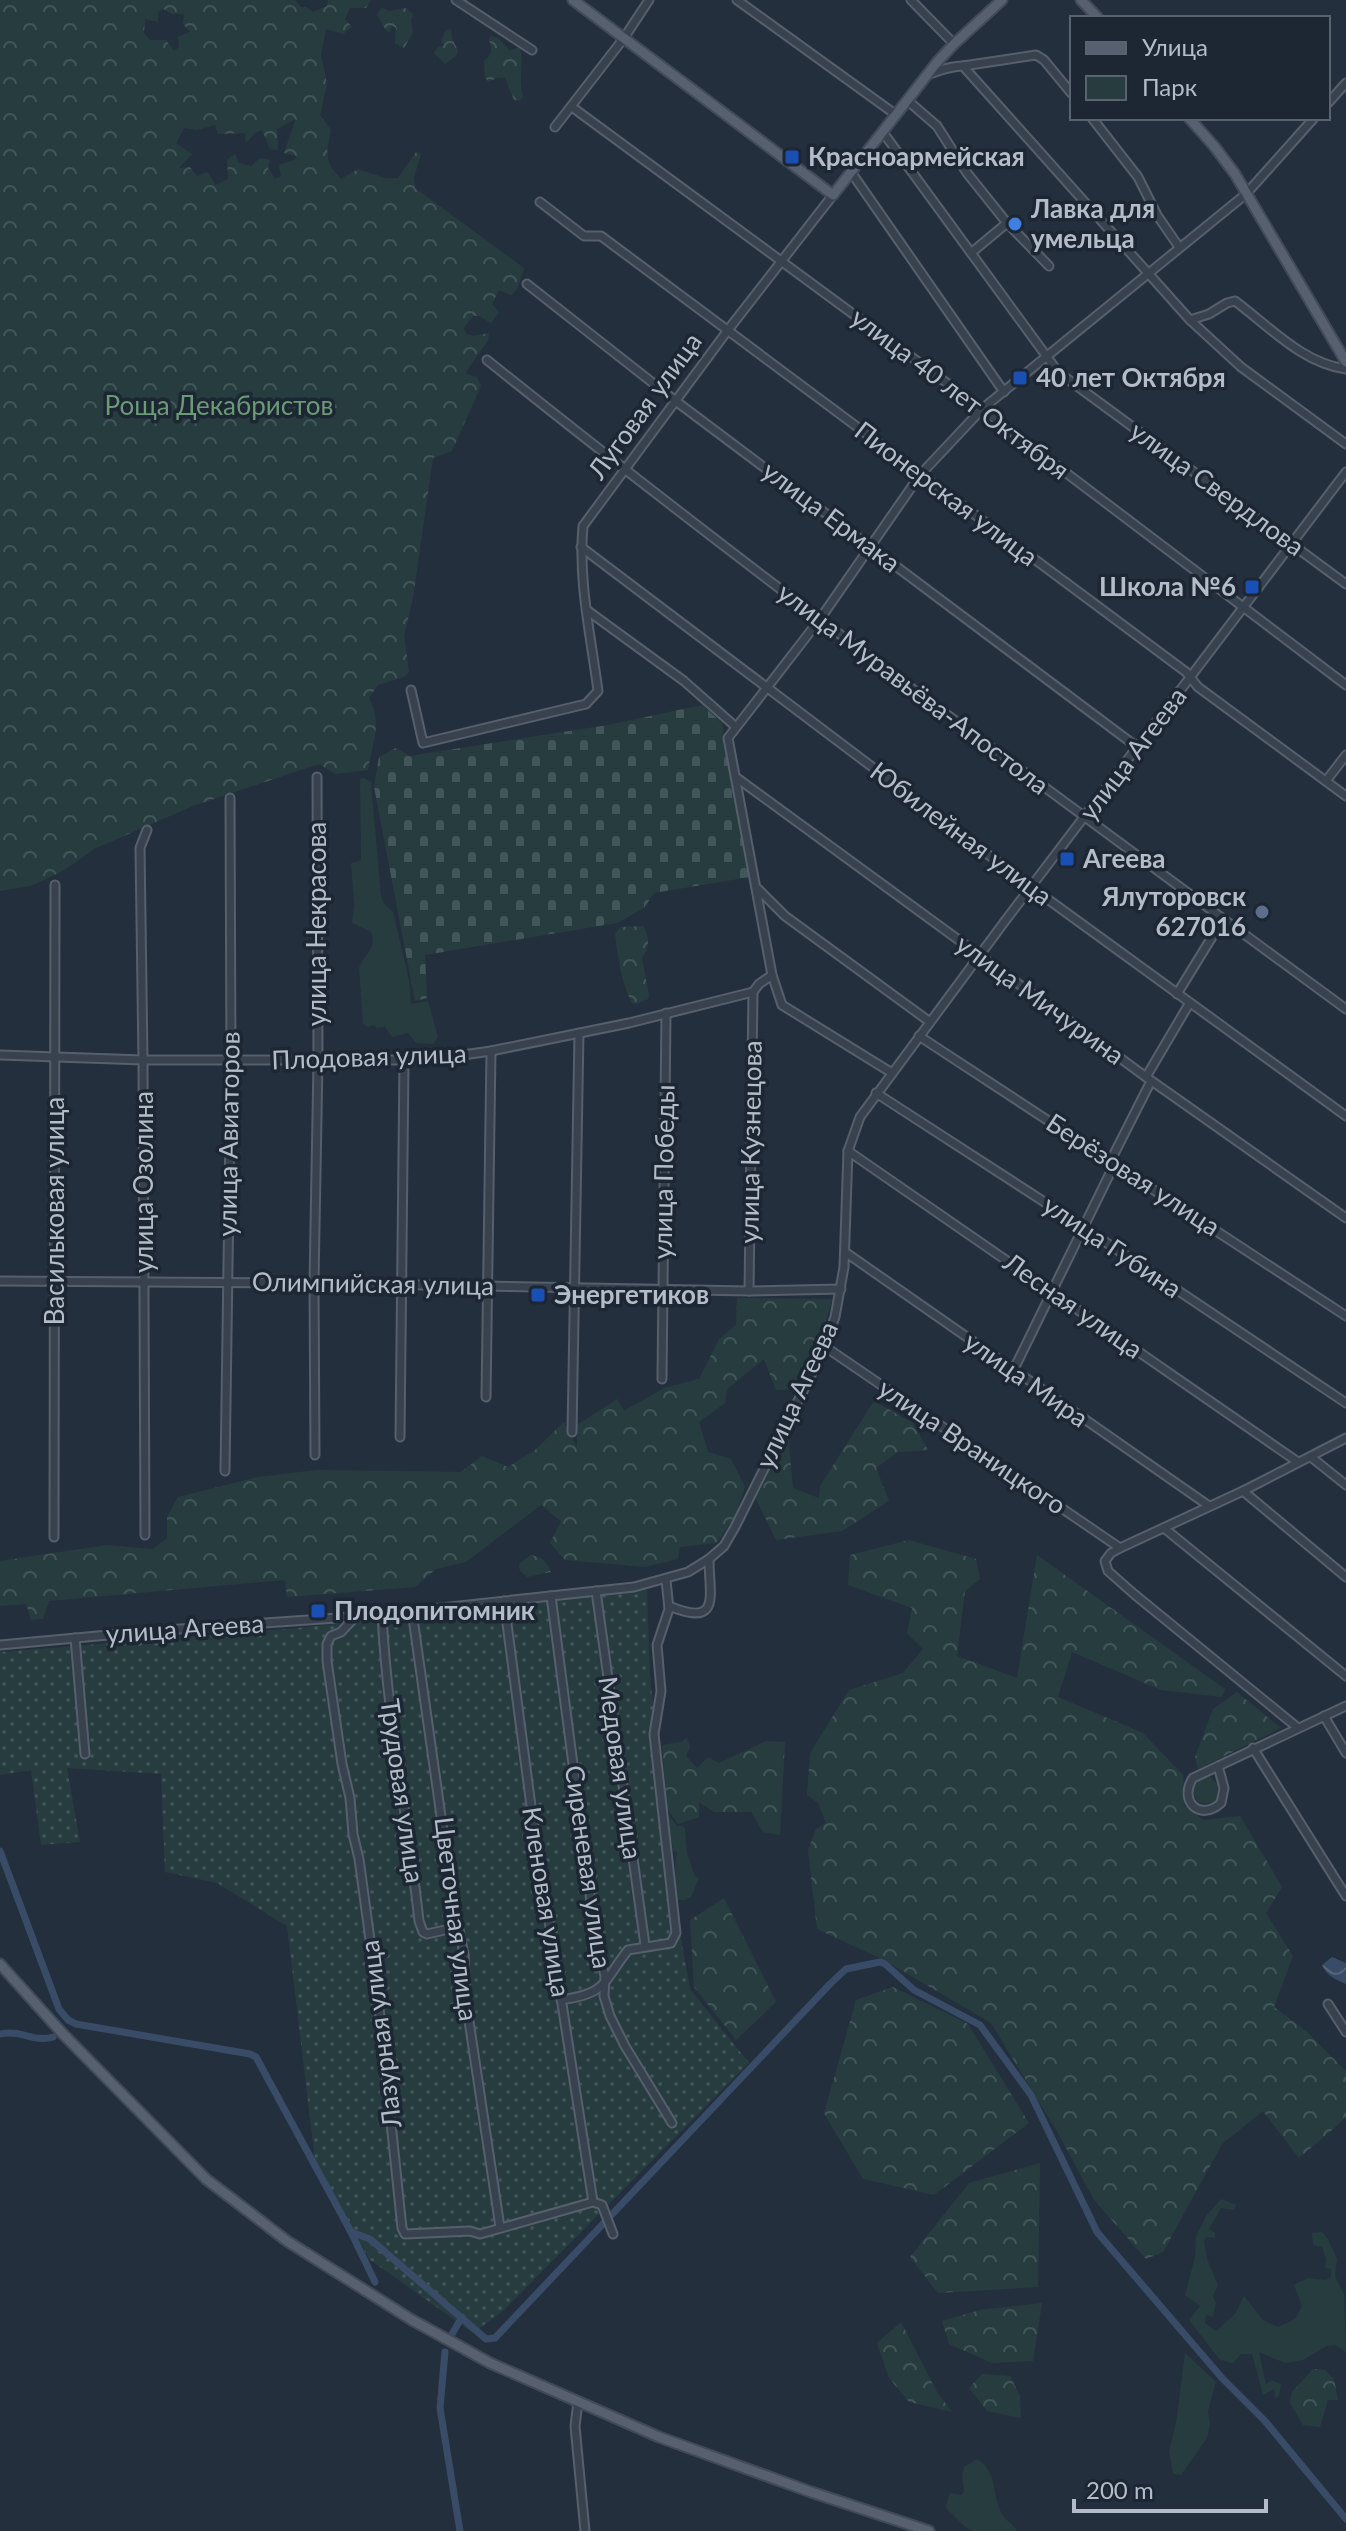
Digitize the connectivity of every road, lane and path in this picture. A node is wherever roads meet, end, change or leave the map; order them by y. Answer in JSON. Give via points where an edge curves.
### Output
{"nodes":[{"id":1,"x":456,"y":0,"type":"edge"},
{"id":2,"x":573,"y":0,"type":"edge"},
{"id":3,"x":649,"y":0,"type":"edge"},
{"id":4,"x":737,"y":0,"type":"edge"},
{"id":5,"x":911,"y":0,"type":"edge"},
{"id":6,"x":1002,"y":0,"type":"edge"},
{"id":7,"x":1081,"y":0,"type":"edge"},
{"id":8,"x":1096,"y":16,"type":"edge"},
{"id":9,"x":624,"y":38,"type":"junction"},
{"id":10,"x":954,"y":44,"type":"junction"},
{"id":11,"x":532,"y":50,"type":"dead end"},
{"id":12,"x":963,"y":66,"type":"junction"},
{"id":13,"x":926,"y":75,"type":"junction"},
{"id":14,"x":1346,"y":83,"type":"edge"},
{"id":15,"x":1070,"y":92,"type":"edge"},
{"id":16,"x":907,"y":100,"type":"junction"},
{"id":17,"x":1330,"y":101,"type":"edge"},
{"id":18,"x":572,"y":107,"type":"junction"},
{"id":19,"x":895,"y":114,"type":"junction"},
{"id":20,"x":1094,"y":120,"type":"edge"},
{"id":21,"x":1191,"y":120,"type":"edge"},
{"id":22,"x":1312,"y":120,"type":"edge"},
{"id":23,"x":555,"y":127,"type":"dead end"},
{"id":24,"x":882,"y":131,"type":"junction"},
{"id":25,"x":851,"y":172,"type":"junction"},
{"id":26,"x":1246,"y":194,"type":"junction"},
{"id":27,"x":833,"y":195,"type":"junction"},
{"id":28,"x":540,"y":202,"type":"dead end"},
{"id":29,"x":1007,"y":223,"type":"junction"},
{"id":30,"x":1179,"y":247,"type":"junction"},
{"id":31,"x":971,"y":253,"type":"junction"},
{"id":32,"x":783,"y":262,"type":"junction"},
{"id":33,"x":1049,"y":266,"type":"dead end"},
{"id":34,"x":1148,"y":273,"type":"junction"},
{"id":35,"x":527,"y":284,"type":"dead end"},
{"id":36,"x":1190,"y":320,"type":"junction"},
{"id":37,"x":728,"y":330,"type":"junction"},
{"id":38,"x":1046,"y":357,"type":"junction"},
{"id":39,"x":487,"y":360,"type":"dead end"},
{"id":40,"x":1346,"y":362,"type":"edge"},
{"id":41,"x":1346,"y":369,"type":"edge"},
{"id":42,"x":1004,"y":392,"type":"junction"},
{"id":43,"x":677,"y":402,"type":"junction"},
{"id":44,"x":982,"y":409,"type":"junction"},
{"id":45,"x":1346,"y":444,"type":"edge"},
{"id":46,"x":625,"y":471,"type":"junction"},
{"id":47,"x":1346,"y":472,"type":"edge"},
{"id":48,"x":920,"y":475,"type":"junction"},
{"id":49,"x":1291,"y":543,"type":"junction"},
{"id":50,"x":581,"y":547,"type":"junction"},
{"id":51,"x":871,"y":548,"type":"junction"},
{"id":52,"x":1345,"y":582,"type":"edge"},
{"id":53,"x":1243,"y":608,"type":"junction"},
{"id":54,"x":588,"y":611,"type":"junction"},
{"id":55,"x":820,"y":619,"type":"junction"},
{"id":56,"x":1190,"y":679,"type":"junction"},
{"id":57,"x":1346,"y":685,"type":"edge"},
{"id":58,"x":768,"y":687,"type":"junction"},
{"id":59,"x":411,"y":690,"type":"dead end"},
{"id":60,"x":736,"y":727,"type":"junction"},
{"id":61,"x":1137,"y":747,"type":"junction"},
{"id":62,"x":1346,"y":755,"type":"edge"},
{"id":63,"x":317,"y":777,"type":"dead end"},
{"id":64,"x":737,"y":778,"type":"junction"},
{"id":65,"x":1326,"y":781,"type":"junction"},
{"id":66,"x":1346,"y":796,"type":"edge"},
{"id":67,"x":230,"y":798,"type":"dead end"},
{"id":68,"x":1084,"y":817,"type":"junction"},
{"id":69,"x":147,"y":830,"type":"dead end"},
{"id":70,"x":55,"y":885,"type":"dead end"},
{"id":71,"x":756,"y":887,"type":"junction"},
{"id":72,"x":1031,"y":887,"type":"junction"},
{"id":73,"x":1223,"y":919,"type":"junction"},
{"id":74,"x":980,"y":957,"type":"junction"},
{"id":75,"x":772,"y":975,"type":"junction"},
{"id":76,"x":753,"y":992,"type":"junction"},
{"id":77,"x":1177,"y":994,"type":"junction"},
{"id":78,"x":1189,"y":1004,"type":"junction"},
{"id":79,"x":1346,"y":1009,"type":"edge"},
{"id":80,"x":666,"y":1013,"type":"junction"},
{"id":81,"x":930,"y":1022,"type":"junction"},
{"id":82,"x":579,"y":1033,"type":"junction"},
{"id":83,"x":919,"y":1036,"type":"junction"},
{"id":84,"x":491,"y":1051,"type":"junction"},
{"id":85,"x":0,"y":1055,"type":"edge"},
{"id":86,"x":56,"y":1058,"type":"junction"},
{"id":87,"x":143,"y":1060,"type":"junction"},
{"id":88,"x":231,"y":1060,"type":"junction"},
{"id":89,"x":318,"y":1061,"type":"junction"},
{"id":90,"x":404,"y":1061,"type":"junction"},
{"id":91,"x":892,"y":1073,"type":"junction"},
{"id":92,"x":1149,"y":1079,"type":"junction"},
{"id":93,"x":876,"y":1093,"type":"junction"},
{"id":94,"x":1346,"y":1116,"type":"edge"},
{"id":95,"x":848,"y":1151,"type":"junction"},
{"id":96,"x":1113,"y":1161,"type":"junction"},
{"id":97,"x":1346,"y":1218,"type":"edge"},
{"id":98,"x":1083,"y":1227,"type":"junction"},
{"id":99,"x":845,"y":1252,"type":"junction"},
{"id":100,"x":0,"y":1281,"type":"edge"},
{"id":101,"x":55,"y":1282,"type":"junction"},
{"id":102,"x":144,"y":1282,"type":"junction"},
{"id":103,"x":228,"y":1282,"type":"junction"},
{"id":104,"x":314,"y":1283,"type":"junction"},
{"id":105,"x":403,"y":1285,"type":"junction"},
{"id":106,"x":488,"y":1286,"type":"junction"},
{"id":107,"x":574,"y":1287,"type":"junction"},
{"id":108,"x":662,"y":1288,"type":"junction"},
{"id":109,"x":841,"y":1289,"type":"junction"},
{"id":110,"x":749,"y":1291,"type":"junction"},
{"id":111,"x":1053,"y":1291,"type":"junction"},
{"id":112,"x":1346,"y":1316,"type":"edge"},
{"id":113,"x":824,"y":1346,"type":"junction"},
{"id":114,"x":1013,"y":1371,"type":"junction"},
{"id":115,"x":662,"y":1379,"type":"dead end"},
{"id":116,"x":486,"y":1397,"type":"dead end"},
{"id":117,"x":1346,"y":1403,"type":"edge"},
{"id":118,"x":572,"y":1432,"type":"dead end"},
{"id":119,"x":400,"y":1437,"type":"dead end"},
{"id":120,"x":1346,"y":1438,"type":"edge"},
{"id":121,"x":315,"y":1455,"type":"dead end"},
{"id":122,"x":1311,"y":1457,"type":"junction"},
{"id":123,"x":1298,"y":1462,"type":"junction"},
{"id":124,"x":225,"y":1471,"type":"dead end"},
{"id":125,"x":1346,"y":1485,"type":"edge"},
{"id":126,"x":1243,"y":1491,"type":"junction"},
{"id":127,"x":1209,"y":1506,"type":"junction"},
{"id":128,"x":1164,"y":1528,"type":"junction"},
{"id":129,"x":145,"y":1535,"type":"dead end"},
{"id":130,"x":54,"y":1537,"type":"dead end"},
{"id":131,"x":1120,"y":1548,"type":"junction"},
{"id":132,"x":709,"y":1559,"type":"junction"},
{"id":133,"x":1346,"y":1577,"type":"edge"},
{"id":134,"x":666,"y":1580,"type":"junction"},
{"id":135,"x":596,"y":1591,"type":"junction"},
{"id":136,"x":551,"y":1596,"type":"junction"},
{"id":137,"x":504,"y":1601,"type":"junction"},
{"id":138,"x":669,"y":1606,"type":"junction"},
{"id":139,"x":412,"y":1611,"type":"junction"},
{"id":140,"x":382,"y":1614,"type":"junction"},
{"id":141,"x":356,"y":1616,"type":"junction"},
{"id":142,"x":75,"y":1638,"type":"junction"},
{"id":143,"x":0,"y":1645,"type":"edge"},
{"id":144,"x":1346,"y":1676,"type":"edge"},
{"id":145,"x":1346,"y":1706,"type":"edge"},
{"id":146,"x":1324,"y":1716,"type":"junction"},
{"id":147,"x":1298,"y":1728,"type":"junction"},
{"id":148,"x":1253,"y":1748,"type":"junction"},
{"id":149,"x":1346,"y":1753,"type":"edge"},
{"id":150,"x":85,"y":1754,"type":"dead end"},
{"id":151,"x":1218,"y":1766,"type":"junction"},
{"id":152,"x":1346,"y":1896,"type":"edge"},
{"id":153,"x":458,"y":1927,"type":"junction"},
{"id":154,"x":645,"y":1945,"type":"junction"},
{"id":155,"x":0,"y":1964,"type":"edge"},
{"id":156,"x":604,"y":1984,"type":"junction"},
{"id":157,"x":561,"y":2000,"type":"junction"},
{"id":158,"x":1328,"y":2004,"type":"dead end"},
{"id":159,"x":1346,"y":2032,"type":"edge"},
{"id":160,"x":672,"y":2123,"type":"dead end"},
{"id":161,"x":593,"y":2202,"type":"junction"},
{"id":162,"x":500,"y":2227,"type":"junction"},
{"id":163,"x":613,"y":2234,"type":"dead end"},
{"id":164,"x":578,"y":2402,"type":"junction"},
{"id":165,"x":585,"y":2531,"type":"edge"},
{"id":166,"x":929,"y":2531,"type":"edge"}],
"edges":[{"from":1,"to":11,"type":"street"},
{"from":2,"to":9,"type":"main road"},
{"from":3,"to":9,"type":"street"},
{"from":4,"to":19,"type":"street"},
{"from":5,"to":10,"type":"street"},
{"from":6,"to":10,"type":"main road","name":"Луговая улица"},
{"from":7,"to":8,"type":"main road"},
{"from":9,"to":18,"type":"street"},
{"from":9,"to":27,"type":"main road"},
{"from":10,"to":13,"type":"main road","name":"Луговая улица"},
{"from":12,"to":13,"type":"street"},
{"from":12,"to":15,"type":"street","via":[[1036,55]]},
{"from":12,"to":34,"type":"street"},
{"from":13,"to":16,"type":"main road","name":"Луговая улица"},
{"from":14,"to":17,"type":"street"},
{"from":16,"to":19,"type":"main road","name":"Луговая улица"},
{"from":16,"to":29,"type":"street","via":[[937,126]]},
{"from":18,"to":23,"type":"street"},
{"from":18,"to":32,"type":"street","name":"улица 40 лет Октября"},
{"from":19,"to":24,"type":"main road","name":"Луговая улица"},
{"from":20,"to":30,"type":"street","via":[[1138,177]]},
{"from":21,"to":26,"type":"main road"},
{"from":22,"to":26,"type":"street"},
{"from":24,"to":25,"type":"main road","name":"Луговая улица"},
{"from":24,"to":31,"type":"street","name":"улица Свердлова"},
{"from":25,"to":27,"type":"main road","name":"Луговая улица"},
{"from":25,"to":42,"type":"street"},
{"from":26,"to":30,"type":"street"},
{"from":26,"to":40,"type":"main road"},
{"from":27,"to":32,"type":"street","name":"Луговая улица"},
{"from":28,"to":37,"type":"street","name":"Пионерская улица","via":[[584,236],[601,236]]},
{"from":29,"to":31,"type":"street"},
{"from":29,"to":33,"type":"street"},
{"from":30,"to":34,"type":"street"},
{"from":31,"to":38,"type":"street","name":"улица Свердлова"},
{"from":32,"to":37,"type":"street","name":"Луговая улица"},
{"from":32,"to":44,"type":"street","name":"улица 40 лет Октября"},
{"from":34,"to":36,"type":"street"},
{"from":34,"to":38,"type":"street"},
{"from":35,"to":43,"type":"street","name":"улица Ермака"},
{"from":36,"to":41,"type":"street","via":[[1235,301],[1301,353]]},
{"from":36,"to":45,"type":"street","via":[[1241,367]]},
{"from":37,"to":43,"type":"street","name":"Луговая улица"},
{"from":37,"to":48,"type":"street","name":"Пионерская улица"},
{"from":38,"to":42,"type":"street"},
{"from":38,"to":49,"type":"street","name":"улица Свердлова","via":[[1058,372]]},
{"from":39,"to":46,"type":"street","name":"улица Муравьёва-Апостола"},
{"from":42,"to":44,"type":"street"},
{"from":43,"to":46,"type":"street","name":"Луговая улица"},
{"from":43,"to":51,"type":"street","name":"улица Ермака"},
{"from":44,"to":48,"type":"street"},
{"from":44,"to":53,"type":"street","name":"улица 40 лет Октября"},
{"from":46,"to":50,"type":"street","name":"Луговая улица","via":[[583,526]]},
{"from":46,"to":55,"type":"street","name":"улица Муравьёва-Апостола"},
{"from":47,"to":49,"type":"street","name":"улица Агеева"},
{"from":48,"to":51,"type":"street"},
{"from":48,"to":56,"type":"street","name":"Пионерская улица"},
{"from":49,"to":52,"type":"street","name":"улица Свердлова"},
{"from":49,"to":53,"type":"street","name":"улица Агеева"},
{"from":50,"to":54,"type":"street","name":"Луговая улица"},
{"from":50,"to":58,"type":"street","name":"Юбилейная улица"},
{"from":51,"to":55,"type":"street"},
{"from":51,"to":61,"type":"street","name":"улица Ермака"},
{"from":53,"to":56,"type":"street","name":"улица Агеева"},
{"from":53,"to":57,"type":"street","name":"улица 40 лет Октября"},
{"from":54,"to":59,"type":"street","name":"Луговая улица","via":[[598,691],[586,704],[423,743]]},
{"from":54,"to":60,"type":"street","via":[[684,681]]},
{"from":55,"to":58,"type":"street"},
{"from":55,"to":68,"type":"street","name":"улица Муравьёва-Апостола"},
{"from":56,"to":61,"type":"street","name":"улица Агеева"},
{"from":56,"to":65,"type":"street","name":"Пионерская улица"},
{"from":58,"to":60,"type":"street"},
{"from":58,"to":72,"type":"street","name":"Юбилейная улица"},
{"from":60,"to":64,"type":"street","name":"улица Кузнецова","via":[[728,738]]},
{"from":61,"to":68,"type":"street","name":"улица Агеева"},
{"from":62,"to":65,"type":"street"},
{"from":63,"to":89,"type":"street","name":"улица Некрасова"},
{"from":64,"to":71,"type":"street","name":"улица Кузнецова"},
{"from":64,"to":74,"type":"street","name":"улица Мичурина"},
{"from":65,"to":66,"type":"street","name":"Пионерская улица"},
{"from":67,"to":88,"type":"street","name":"улица Авиаторов"},
{"from":68,"to":72,"type":"street","name":"улица Агеева"},
{"from":68,"to":73,"type":"street","name":"улица Муравьёва-Апостола"},
{"from":69,"to":87,"type":"street","name":"улица Озолина","via":[[140,848]]},
{"from":70,"to":86,"type":"street","name":"Васильковая улица"},
{"from":71,"to":75,"type":"street","name":"улица Кузнецова"},
{"from":71,"to":81,"type":"street","via":[[785,916]]},
{"from":72,"to":74,"type":"street","name":"улица Агеева"},
{"from":72,"to":77,"type":"street","name":"Юбилейная улица"},
{"from":73,"to":77,"type":"street"},
{"from":73,"to":79,"type":"street","name":"улица Муравьёва-Апостола"},
{"from":74,"to":81,"type":"street","name":"улица Агеева"},
{"from":74,"to":92,"type":"street","name":"улица Мичурина"},
{"from":75,"to":76,"type":"street","name":"Плодовая улица"},
{"from":75,"to":91,"type":"street","name":"улица Кузнецова","via":[[782,1005]]},
{"from":76,"to":80,"type":"street","name":"Плодовая улица"},
{"from":76,"to":110,"type":"street","name":"улица Кузнецова"},
{"from":77,"to":78,"type":"street","name":"Юбилейная улица"},
{"from":78,"to":92,"type":"street"},
{"from":78,"to":94,"type":"street","name":"Юбилейная улица"},
{"from":80,"to":82,"type":"street","name":"Плодовая улица"},
{"from":80,"to":108,"type":"street","name":"улица Победы"},
{"from":81,"to":83,"type":"street","name":"улица Агеева"},
{"from":82,"to":84,"type":"street","name":"Плодовая улица"},
{"from":82,"to":107,"type":"street"},
{"from":83,"to":91,"type":"street","name":"улица Агеева"},
{"from":83,"to":96,"type":"street","name":"Берёзовая улица"},
{"from":84,"to":90,"type":"street","name":"Плодовая улица"},
{"from":84,"to":106,"type":"street"},
{"from":85,"to":86,"type":"street","name":"Плодовая улица"},
{"from":86,"to":87,"type":"street","name":"Плодовая улица"},
{"from":86,"to":101,"type":"street","name":"Васильковая улица"},
{"from":87,"to":88,"type":"street","name":"Плодовая улица"},
{"from":87,"to":102,"type":"street","name":"улица Озолина"},
{"from":88,"to":89,"type":"street","name":"Плодовая улица"},
{"from":88,"to":103,"type":"street","name":"улица Авиаторов"},
{"from":89,"to":90,"type":"street","name":"Плодовая улица"},
{"from":89,"to":104,"type":"street","name":"улица Некрасова"},
{"from":90,"to":105,"type":"street"},
{"from":91,"to":93,"type":"street","name":"улица Агеева"},
{"from":92,"to":96,"type":"street"},
{"from":92,"to":97,"type":"street","name":"улица Мичурина"},
{"from":93,"to":95,"type":"street","name":"улица Агеева"},
{"from":93,"to":98,"type":"street","name":"улица Губина"},
{"from":95,"to":99,"type":"street","name":"улица Агеева"},
{"from":95,"to":111,"type":"street","name":"Лесная улица"},
{"from":96,"to":98,"type":"street"},
{"from":96,"to":112,"type":"street","name":"Берёзовая улица"},
{"from":98,"to":111,"type":"street"},
{"from":98,"to":117,"type":"street","name":"улица Губина"},
{"from":99,"to":109,"type":"street","name":"улица Агеева"},
{"from":99,"to":114,"type":"street","name":"улица Мира"},
{"from":100,"to":101,"type":"street","name":"Олимпийская улица"},
{"from":101,"to":102,"type":"street","name":"Олимпийская улица"},
{"from":101,"to":130,"type":"street","name":"Васильковая улица"},
{"from":102,"to":103,"type":"street","name":"Олимпийская улица"},
{"from":102,"to":129,"type":"street","name":"улица Озолина"},
{"from":103,"to":104,"type":"street","name":"Олимпийская улица"},
{"from":103,"to":124,"type":"street","name":"улица Авиаторов"},
{"from":104,"to":105,"type":"street","name":"Олимпийская улица"},
{"from":104,"to":121,"type":"street","name":"улица Некрасова"},
{"from":105,"to":106,"type":"street","name":"Олимпийская улица"},
{"from":105,"to":119,"type":"street"},
{"from":106,"to":107,"type":"street","name":"Олимпийская улица"},
{"from":106,"to":116,"type":"street"},
{"from":107,"to":108,"type":"street","name":"Олимпийская улица"},
{"from":107,"to":118,"type":"street"},
{"from":108,"to":110,"type":"street","name":"Олимпийская улица"},
{"from":108,"to":115,"type":"street","name":"улица Победы"},
{"from":109,"to":110,"type":"street","name":"Олимпийская улица"},
{"from":109,"to":113,"type":"street","name":"улица Агеева"},
{"from":111,"to":114,"type":"street"},
{"from":111,"to":123,"type":"street","name":"Лесная улица"},
{"from":113,"to":131,"type":"street","name":"улица Враницкого"},
{"from":113,"to":132,"type":"street","name":"улица Агеева","via":[[735,1527]]},
{"from":114,"to":127,"type":"street","name":"улица Мира"},
{"from":120,"to":122,"type":"street"},
{"from":122,"to":123,"type":"street"},
{"from":122,"to":125,"type":"street"},
{"from":123,"to":126,"type":"street"},
{"from":126,"to":127,"type":"street"},
{"from":126,"to":133,"type":"street"},
{"from":127,"to":128,"type":"street"},
{"from":128,"to":131,"type":"street"},
{"from":128,"to":144,"type":"street"},
{"from":131,"to":147,"type":"street","via":[[1105,1561],[1108,1571]]},
{"from":132,"to":134,"type":"street","name":"улица Агеева"},
{"from":132,"to":138,"type":"street","via":[[708,1607],[689,1614]]},
{"from":134,"to":135,"type":"street","name":"улица Агеева"},
{"from":134,"to":138,"type":"street"},
{"from":135,"to":136,"type":"street","name":"улица Агеева"},
{"from":135,"to":154,"type":"street","name":"Медовая улица"},
{"from":136,"to":137,"type":"street","name":"улица Агеева"},
{"from":136,"to":156,"type":"street","name":"Сиреневая улица"},
{"from":137,"to":139,"type":"street","name":"улица Агеева"},
{"from":137,"to":157,"type":"street","name":"Кленовая улица"},
{"from":138,"to":154,"type":"street","via":[[657,1645],[661,1691],[654,1734],[677,1927],[671,1943]]},
{"from":139,"to":140,"type":"street","name":"улица Агеева"},
{"from":139,"to":153,"type":"street","name":"Цветочная улица"},
{"from":140,"to":141,"type":"street","name":"улица Агеева"},
{"from":140,"to":153,"type":"street","name":"Трудовая улица","via":[[419,1921],[427,1934]]},
{"from":141,"to":142,"type":"street","name":"улица Агеева"},
{"from":141,"to":162,"type":"street","name":"Лазурная улица","via":[[331,1636],[327,1661],[378,1998],[402,2228],[405,2234],[480,2234]]},
{"from":142,"to":143,"type":"street","name":"улица Агеева"},
{"from":142,"to":150,"type":"street"},
{"from":145,"to":146,"type":"street"},
{"from":146,"to":147,"type":"street"},
{"from":146,"to":149,"type":"street"},
{"from":147,"to":148,"type":"street"},
{"from":148,"to":151,"type":"street"},
{"from":148,"to":152,"type":"street"},
{"from":151,"to":151,"type":"street","via":[[1193,1778],[1188,1787],[1189,1801],[1198,1809],[1209,1811],[1221,1803],[1224,1788]]},
{"from":153,"to":162,"type":"street","name":"Цветочная улица"},
{"from":154,"to":156,"type":"street","via":[[628,1950]]},
{"from":155,"to":164,"type":"main road","via":[[133,2107],[229,2199],[412,2320],[490,2363]]},
{"from":156,"to":157,"type":"street"},
{"from":156,"to":160,"type":"street","name":"Сиреневая улица","via":[[610,2016]]},
{"from":157,"to":161,"type":"street","name":"Кленовая улица"},
{"from":158,"to":159,"type":"street"},
{"from":161,"to":162,"type":"street","name":"Лазурная улица"},
{"from":161,"to":163,"type":"street","via":[[602,2205]]},
{"from":164,"to":165,"type":"street","via":[[575,2426]]},
{"from":164,"to":166,"type":"main road","via":[[710,2456]]}]}
